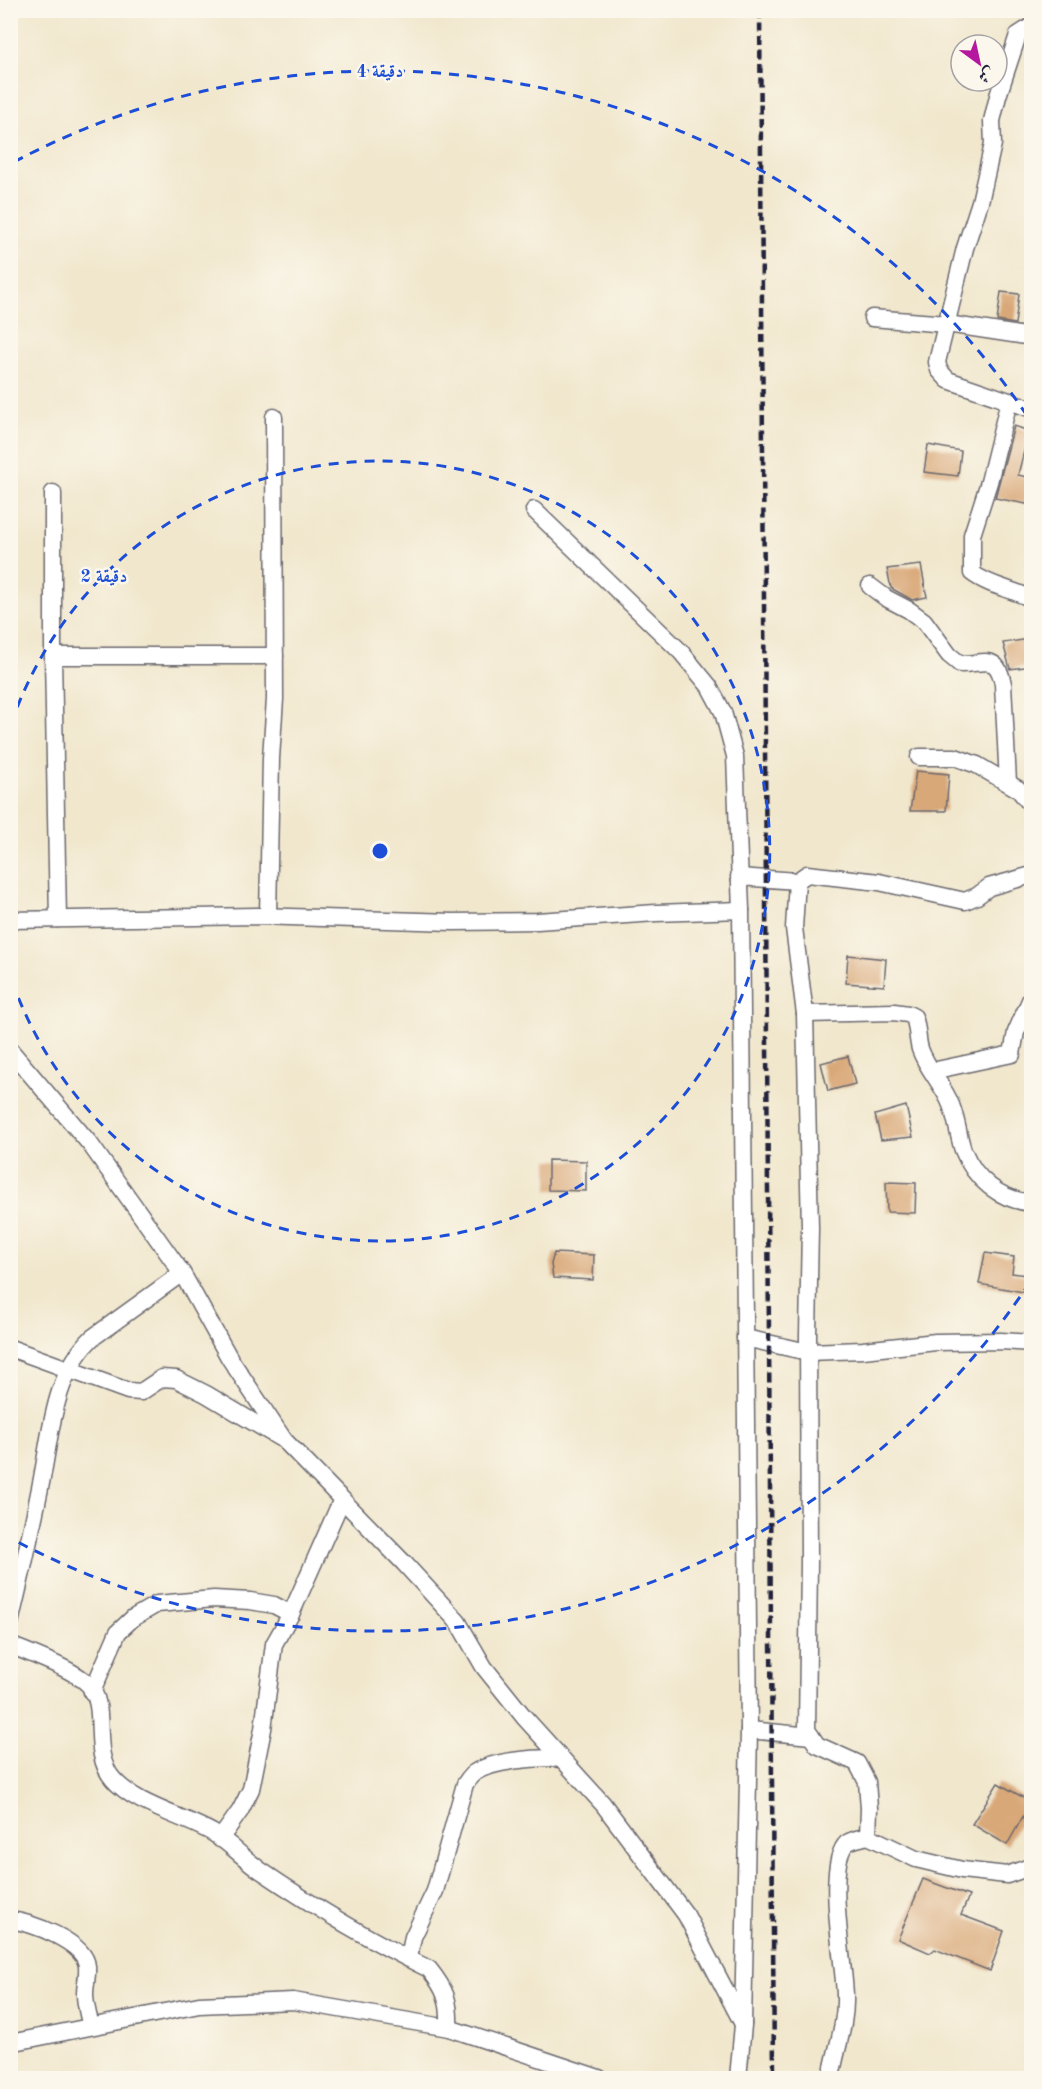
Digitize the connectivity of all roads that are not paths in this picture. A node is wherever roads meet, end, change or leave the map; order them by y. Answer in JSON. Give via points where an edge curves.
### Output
{"nodes":[{"id":1,"x":1032,"y":26,"type":"edge"},
{"id":2,"x":872,"y":318,"type":"dead end"},
{"id":3,"x":947,"y":324,"type":"junction"},
{"id":4,"x":1032,"y":337,"type":"edge"},
{"id":5,"x":1009,"y":401,"type":"junction"},
{"id":6,"x":1032,"y":409,"type":"edge"},
{"id":7,"x":274,"y":417,"type":"dead end"},
{"id":8,"x":53,"y":493,"type":"dead end"},
{"id":9,"x":534,"y":510,"type":"dead end"},
{"id":10,"x":870,"y":586,"type":"dead end"},
{"id":11,"x":1032,"y":599,"type":"edge"},
{"id":12,"x":53,"y":656,"type":"junction"},
{"id":13,"x":275,"y":656,"type":"junction"},
{"id":14,"x":919,"y":756,"type":"dead end"},
{"id":15,"x":1008,"y":783,"type":"junction"},
{"id":16,"x":1032,"y":806,"type":"edge"},
{"id":17,"x":1032,"y":875,"type":"edge"},
{"id":18,"x":739,"y":877,"type":"junction"},
{"id":19,"x":796,"y":881,"type":"junction"},
{"id":20,"x":741,"y":910,"type":"junction"},
{"id":21,"x":268,"y":916,"type":"junction"},
{"id":22,"x":58,"y":919,"type":"junction"},
{"id":23,"x":10,"y":920,"type":"edge"},
{"id":24,"x":1032,"y":996,"type":"edge"},
{"id":25,"x":805,"y":1014,"type":"junction"},
{"id":26,"x":10,"y":1050,"type":"edge"},
{"id":27,"x":932,"y":1071,"type":"junction"},
{"id":28,"x":1032,"y":1203,"type":"edge"},
{"id":29,"x":182,"y":1273,"type":"junction"},
{"id":30,"x":745,"y":1338,"type":"junction"},
{"id":31,"x":1032,"y":1343,"type":"edge"},
{"id":32,"x":10,"y":1348,"type":"edge"},
{"id":33,"x":808,"y":1352,"type":"junction"},
{"id":34,"x":70,"y":1369,"type":"junction"},
{"id":35,"x":284,"y":1440,"type":"junction"},
{"id":36,"x":342,"y":1499,"type":"junction"},
{"id":37,"x":291,"y":1614,"type":"junction"},
{"id":38,"x":10,"y":1623,"type":"edge"},
{"id":39,"x":10,"y":1645,"type":"edge"},
{"id":40,"x":92,"y":1692,"type":"junction"},
{"id":41,"x":749,"y":1730,"type":"junction"},
{"id":42,"x":811,"y":1737,"type":"junction"},
{"id":43,"x":562,"y":1759,"type":"junction"},
{"id":44,"x":868,"y":1836,"type":"junction"},
{"id":45,"x":220,"y":1839,"type":"junction"},
{"id":46,"x":1032,"y":1864,"type":"edge"},
{"id":47,"x":10,"y":1920,"type":"edge"},
{"id":48,"x":409,"y":1958,"type":"junction"},
{"id":49,"x":743,"y":2025,"type":"junction"},
{"id":50,"x":91,"y":2026,"type":"junction"},
{"id":51,"x":449,"y":2028,"type":"junction"},
{"id":52,"x":10,"y":2043,"type":"edge"},
{"id":53,"x":599,"y":2079,"type":"edge"},
{"id":54,"x":738,"y":2079,"type":"edge"},
{"id":55,"x":831,"y":2079,"type":"edge"}],
"edges":[{"from":1,"to":3,"type":"street","via":[[1018,35],[998,96],[992,121],[993,144]]},
{"from":2,"to":3,"type":"street"},
{"from":3,"to":4,"type":"street"},
{"from":3,"to":5,"type":"street","via":[[937,362],[939,370],[948,380]]},
{"from":5,"to":6,"type":"street"},
{"from":5,"to":11,"type":"street","via":[[972,535],[972,573],[984,582]]},
{"from":7,"to":13,"type":"street"},
{"from":8,"to":12,"type":"street"},
{"from":9,"to":18,"type":"street","via":[[681,651],[709,686],[723,712],[735,756]]},
{"from":10,"to":15,"type":"street","via":[[924,621],[960,664],[983,662],[1000,670]]},
{"from":12,"to":13,"type":"street"},
{"from":12,"to":22,"type":"street"},
{"from":13,"to":21,"type":"street"},
{"from":14,"to":15,"type":"street","via":[[955,757]]},
{"from":15,"to":16,"type":"street"},
{"from":17,"to":19,"type":"street","via":[[989,887],[965,902],[879,882],[807,874]]},
{"from":18,"to":19,"type":"street"},
{"from":18,"to":20,"type":"street"},
{"from":19,"to":25,"type":"street","via":[[794,928]]},
{"from":20,"to":21,"type":"street","via":[[537,921]]},
{"from":20,"to":30,"type":"street"},
{"from":21,"to":22,"type":"street"},
{"from":22,"to":23,"type":"street"},
{"from":24,"to":27,"type":"street","via":[[1016,1032],[1012,1054]]},
{"from":25,"to":27,"type":"street","via":[[908,1014],[914,1017],[920,1047]]},
{"from":25,"to":33,"type":"street","via":[[810,1228]]},
{"from":26,"to":29,"type":"street","via":[[90,1144]]},
{"from":27,"to":28,"type":"street","via":[[948,1098],[972,1167],[1002,1196]]},
{"from":29,"to":34,"type":"street","via":[[92,1338]]},
{"from":29,"to":35,"type":"street","via":[[230,1359]]},
{"from":30,"to":33,"type":"street"},
{"from":30,"to":41,"type":"street"},
{"from":31,"to":33,"type":"street","via":[[936,1342]]},
{"from":32,"to":34,"type":"street"},
{"from":33,"to":42,"type":"street","via":[[807,1730]]},
{"from":34,"to":35,"type":"street","via":[[128,1391],[148,1390],[162,1378],[176,1379]]},
{"from":34,"to":38,"type":"street","via":[[54,1412]]},
{"from":35,"to":36,"type":"street"},
{"from":36,"to":37,"type":"street"},
{"from":36,"to":43,"type":"street","via":[[458,1622],[484,1667]]},
{"from":37,"to":40,"type":"street","via":[[274,1605],[250,1601],[214,1599],[157,1604],[118,1632]]},
{"from":37,"to":45,"type":"street","via":[[274,1644],[251,1789]]},
{"from":39,"to":40,"type":"street","via":[[74,1675]]},
{"from":40,"to":45,"type":"street","via":[[99,1713],[103,1763],[114,1780],[136,1796]]},
{"from":41,"to":42,"type":"street"},
{"from":41,"to":49,"type":"street"},
{"from":42,"to":44,"type":"street","via":[[817,1745],[857,1763],[867,1782]]},
{"from":43,"to":48,"type":"street","via":[[532,1758],[493,1766],[474,1773],[465,1784],[438,1882],[413,1937]]},
{"from":43,"to":49,"type":"street","via":[[603,1804],[686,1915]]},
{"from":44,"to":46,"type":"street","via":[[916,1859],[962,1870],[1007,1875]]},
{"from":44,"to":55,"type":"street","via":[[848,1842],[840,1852],[836,1918],[846,1998]]},
{"from":45,"to":48,"type":"street","via":[[309,1901]]},
{"from":47,"to":50,"type":"street","via":[[39,1927],[79,1951],[87,1965],[86,2002]]},
{"from":48,"to":51,"type":"street","via":[[429,1969],[438,1980],[450,2007]]},
{"from":49,"to":54,"type":"street"},
{"from":50,"to":51,"type":"street","via":[[199,2006],[293,2001]]},
{"from":50,"to":52,"type":"street"},
{"from":51,"to":53,"type":"street"}]}
